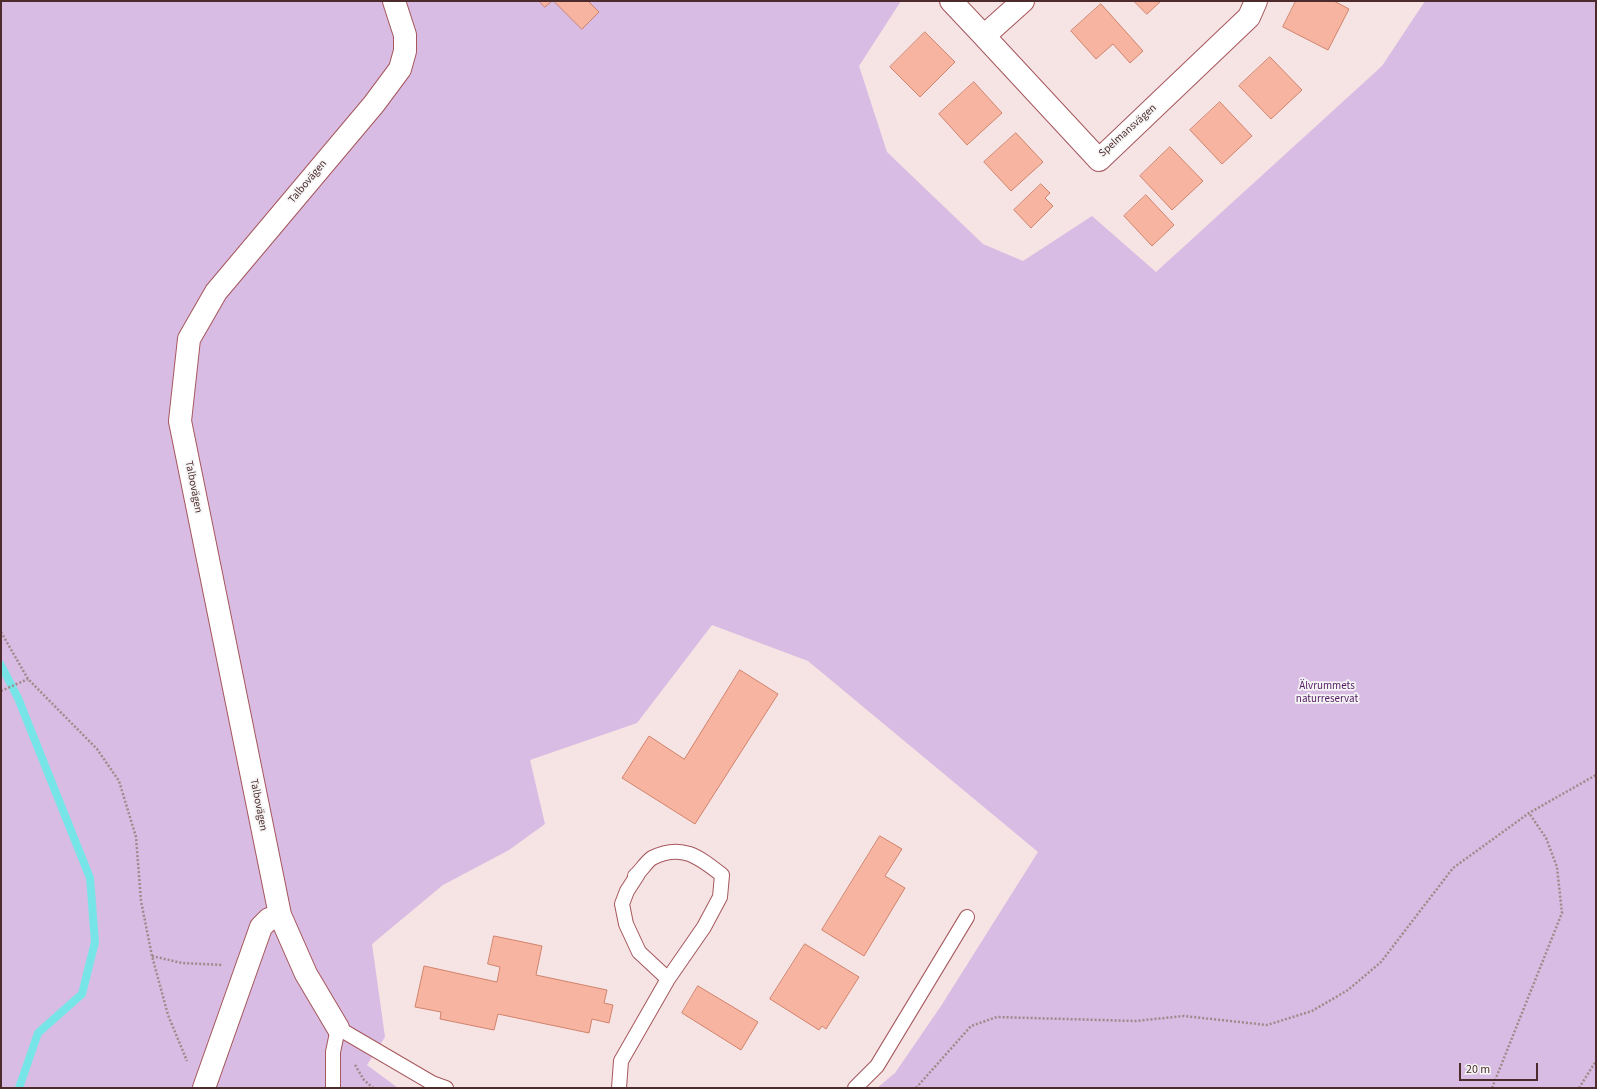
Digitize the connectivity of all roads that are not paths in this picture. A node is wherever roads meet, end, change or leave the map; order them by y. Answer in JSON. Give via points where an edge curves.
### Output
{"nodes":[{"id":1,"x":394,"y":1,"type":"edge"},
{"id":2,"x":952,"y":1,"type":"edge"},
{"id":3,"x":1023,"y":1,"type":"edge"},
{"id":4,"x":1256,"y":1,"type":"edge"},
{"id":5,"x":984,"y":36,"type":"junction"},
{"id":6,"x":280,"y":915,"type":"junction"},
{"id":7,"x":967,"y":917,"type":"dead end"},
{"id":8,"x":668,"y":979,"type":"junction"},
{"id":9,"x":338,"y":1028,"type":"junction"},
{"id":10,"x":204,"y":1088,"type":"edge"},
{"id":11,"x":332,"y":1088,"type":"edge"},
{"id":12,"x":446,"y":1088,"type":"edge"},
{"id":13,"x":619,"y":1088,"type":"edge"},
{"id":14,"x":855,"y":1088,"type":"edge"}],
"edges":[{"from":1,"to":6,"type":"street","name":"Talbovägen","via":[[404,35],[405,51],[400,69],[374,104],[216,292],[190,339],[180,421]]},
{"from":2,"to":5,"type":"street","name":"Spelmansvägen"},
{"from":3,"to":5,"type":"street"},
{"from":4,"to":5,"type":"street","name":"Spelmansvägen","via":[[1249,17],[1099,160]]},
{"from":6,"to":9,"type":"street","name":"Talbovägen","via":[[306,974]]},
{"from":6,"to":10,"type":"street","via":[[269,919],[261,927]]},
{"from":7,"to":14,"type":"lane","via":[[877,1066]]},
{"from":8,"to":8,"type":"lane","via":[[704,927],[720,897],[722,875],[699,857],[675,851],[651,859],[636,875],[622,904],[626,924],[639,952]]},
{"from":8,"to":13,"type":"lane","via":[[621,1061]]},
{"from":9,"to":11,"type":"lane","via":[[333,1052]]},
{"from":9,"to":12,"type":"lane","via":[[395,1062]]}]}
